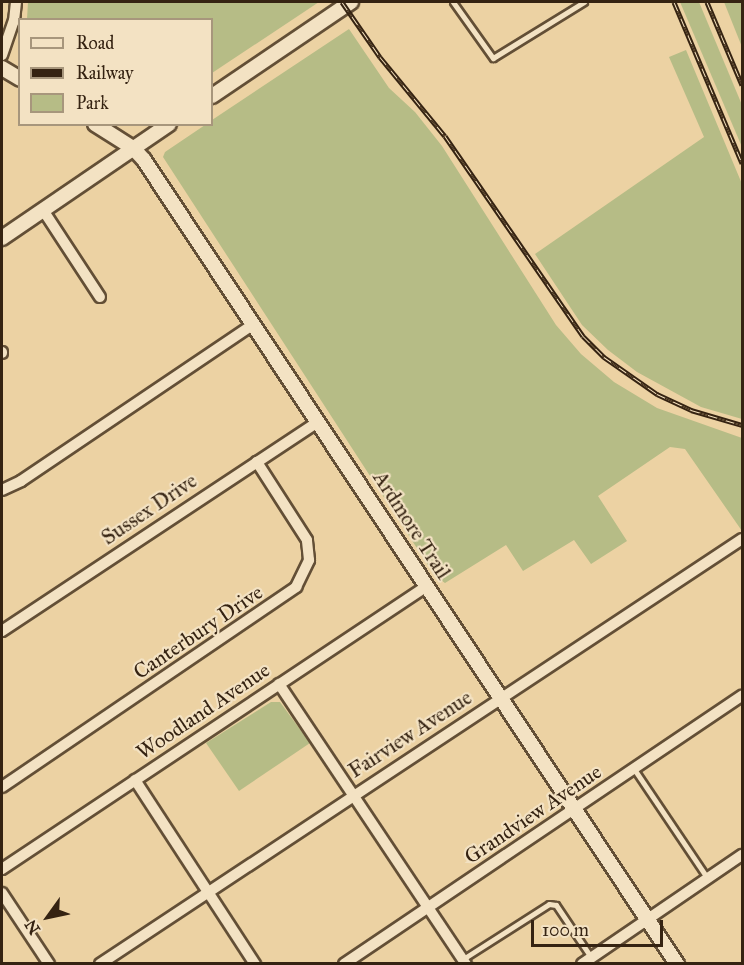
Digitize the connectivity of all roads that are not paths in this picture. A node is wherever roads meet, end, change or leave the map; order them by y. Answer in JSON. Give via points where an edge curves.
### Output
{"nodes":[{"id":1,"x":16,"y":2,"type":"edge"},
{"id":2,"x":351,"y":2,"type":"edge"},
{"id":3,"x":453,"y":2,"type":"edge"},
{"id":4,"x":584,"y":2,"type":"edge"},
{"id":5,"x":2,"y":55,"type":"edge"},
{"id":6,"x":2,"y":68,"type":"edge"},
{"id":7,"x":18,"y":78,"type":"edge"},
{"id":8,"x":213,"y":95,"type":"edge"},
{"id":9,"x":98,"y":126,"type":"edge"},
{"id":10,"x":166,"y":126,"type":"edge"},
{"id":11,"x":133,"y":148,"type":"junction"},
{"id":12,"x":43,"y":210,"type":"junction"},
{"id":13,"x":2,"y":238,"type":"edge"},
{"id":14,"x":100,"y":297,"type":"dead end"},
{"id":15,"x":254,"y":324,"type":"junction"},
{"id":16,"x":319,"y":421,"type":"junction"},
{"id":17,"x":257,"y":462,"type":"junction"},
{"id":18,"x":2,"y":490,"type":"edge"},
{"id":19,"x":742,"y":539,"type":"edge"},
{"id":20,"x":427,"y":586,"type":"junction"},
{"id":21,"x":2,"y":631,"type":"edge"},
{"id":22,"x":279,"y":684,"type":"junction"},
{"id":23,"x":742,"y":696,"type":"edge"},
{"id":24,"x":502,"y":698,"type":"junction"},
{"id":25,"x":634,"y":769,"type":"junction"},
{"id":26,"x":135,"y":780,"type":"junction"},
{"id":27,"x":2,"y":787,"type":"edge"},
{"id":28,"x":354,"y":794,"type":"junction"},
{"id":29,"x":575,"y":809,"type":"junction"},
{"id":30,"x":742,"y":855,"type":"edge"},
{"id":31,"x":2,"y":869,"type":"edge"},
{"id":32,"x":708,"y":879,"type":"junction"},
{"id":33,"x":208,"y":891,"type":"junction"},
{"id":34,"x":2,"y":893,"type":"edge"},
{"id":35,"x":429,"y":909,"type":"junction"},
{"id":36,"x":649,"y":921,"type":"junction"},
{"id":37,"x":586,"y":960,"type":"edge"},
{"id":38,"x":465,"y":961,"type":"edge"},
{"id":39,"x":49,"y":963,"type":"edge"},
{"id":40,"x":100,"y":963,"type":"edge"},
{"id":41,"x":255,"y":963,"type":"edge"},
{"id":42,"x":344,"y":963,"type":"edge"},
{"id":43,"x":677,"y":963,"type":"edge"}],
"edges":[{"from":1,"to":5,"type":"street"},
{"from":2,"to":8,"type":"street"},
{"from":3,"to":4,"type":"lane","via":[[493,58]]},
{"from":6,"to":7,"type":"street"},
{"from":9,"to":11,"type":"street","name":"Ardmore Trail"},
{"from":10,"to":11,"type":"street"},
{"from":11,"to":12,"type":"street"},
{"from":11,"to":15,"type":"street","name":"Ardmore Trail"},
{"from":12,"to":13,"type":"street"},
{"from":12,"to":14,"type":"street"},
{"from":15,"to":16,"type":"street","name":"Ardmore Trail"},
{"from":15,"to":18,"type":"street"},
{"from":16,"to":17,"type":"street","name":"Sussex Drive"},
{"from":16,"to":20,"type":"street","name":"Ardmore Trail"},
{"from":17,"to":21,"type":"street","name":"Sussex Drive"},
{"from":17,"to":27,"type":"street","name":"Canterbury Drive","via":[[307,540],[309,560],[296,587]]},
{"from":19,"to":24,"type":"street","name":"Fairview Avenue"},
{"from":20,"to":22,"type":"street","name":"Woodland Avenue"},
{"from":20,"to":24,"type":"street","name":"Ardmore Trail"},
{"from":22,"to":26,"type":"street","name":"Woodland Avenue"},
{"from":22,"to":28,"type":"street"},
{"from":23,"to":25,"type":"street","name":"Grandview Avenue"},
{"from":24,"to":28,"type":"street","name":"Fairview Avenue"},
{"from":24,"to":29,"type":"street","name":"Ardmore Trail"},
{"from":25,"to":29,"type":"street","name":"Grandview Avenue"},
{"from":25,"to":32,"type":"lane"},
{"from":26,"to":31,"type":"street","name":"Woodland Avenue"},
{"from":26,"to":33,"type":"street"},
{"from":28,"to":33,"type":"street","name":"Fairview Avenue"},
{"from":28,"to":35,"type":"street"},
{"from":29,"to":35,"type":"street","name":"Grandview Avenue"},
{"from":29,"to":36,"type":"street","name":"Ardmore Trail"},
{"from":30,"to":32,"type":"street"},
{"from":32,"to":36,"type":"street"},
{"from":33,"to":40,"type":"street","name":"Fairview Avenue"},
{"from":33,"to":41,"type":"street"},
{"from":34,"to":39,"type":"street"},
{"from":35,"to":38,"type":"street"},
{"from":35,"to":42,"type":"street","name":"Grandview Avenue"},
{"from":36,"to":37,"type":"street"},
{"from":36,"to":43,"type":"street","name":"Ardmore Trail"},
{"from":37,"to":38,"type":"lane","via":[[556,905],[549,904]]}]}
